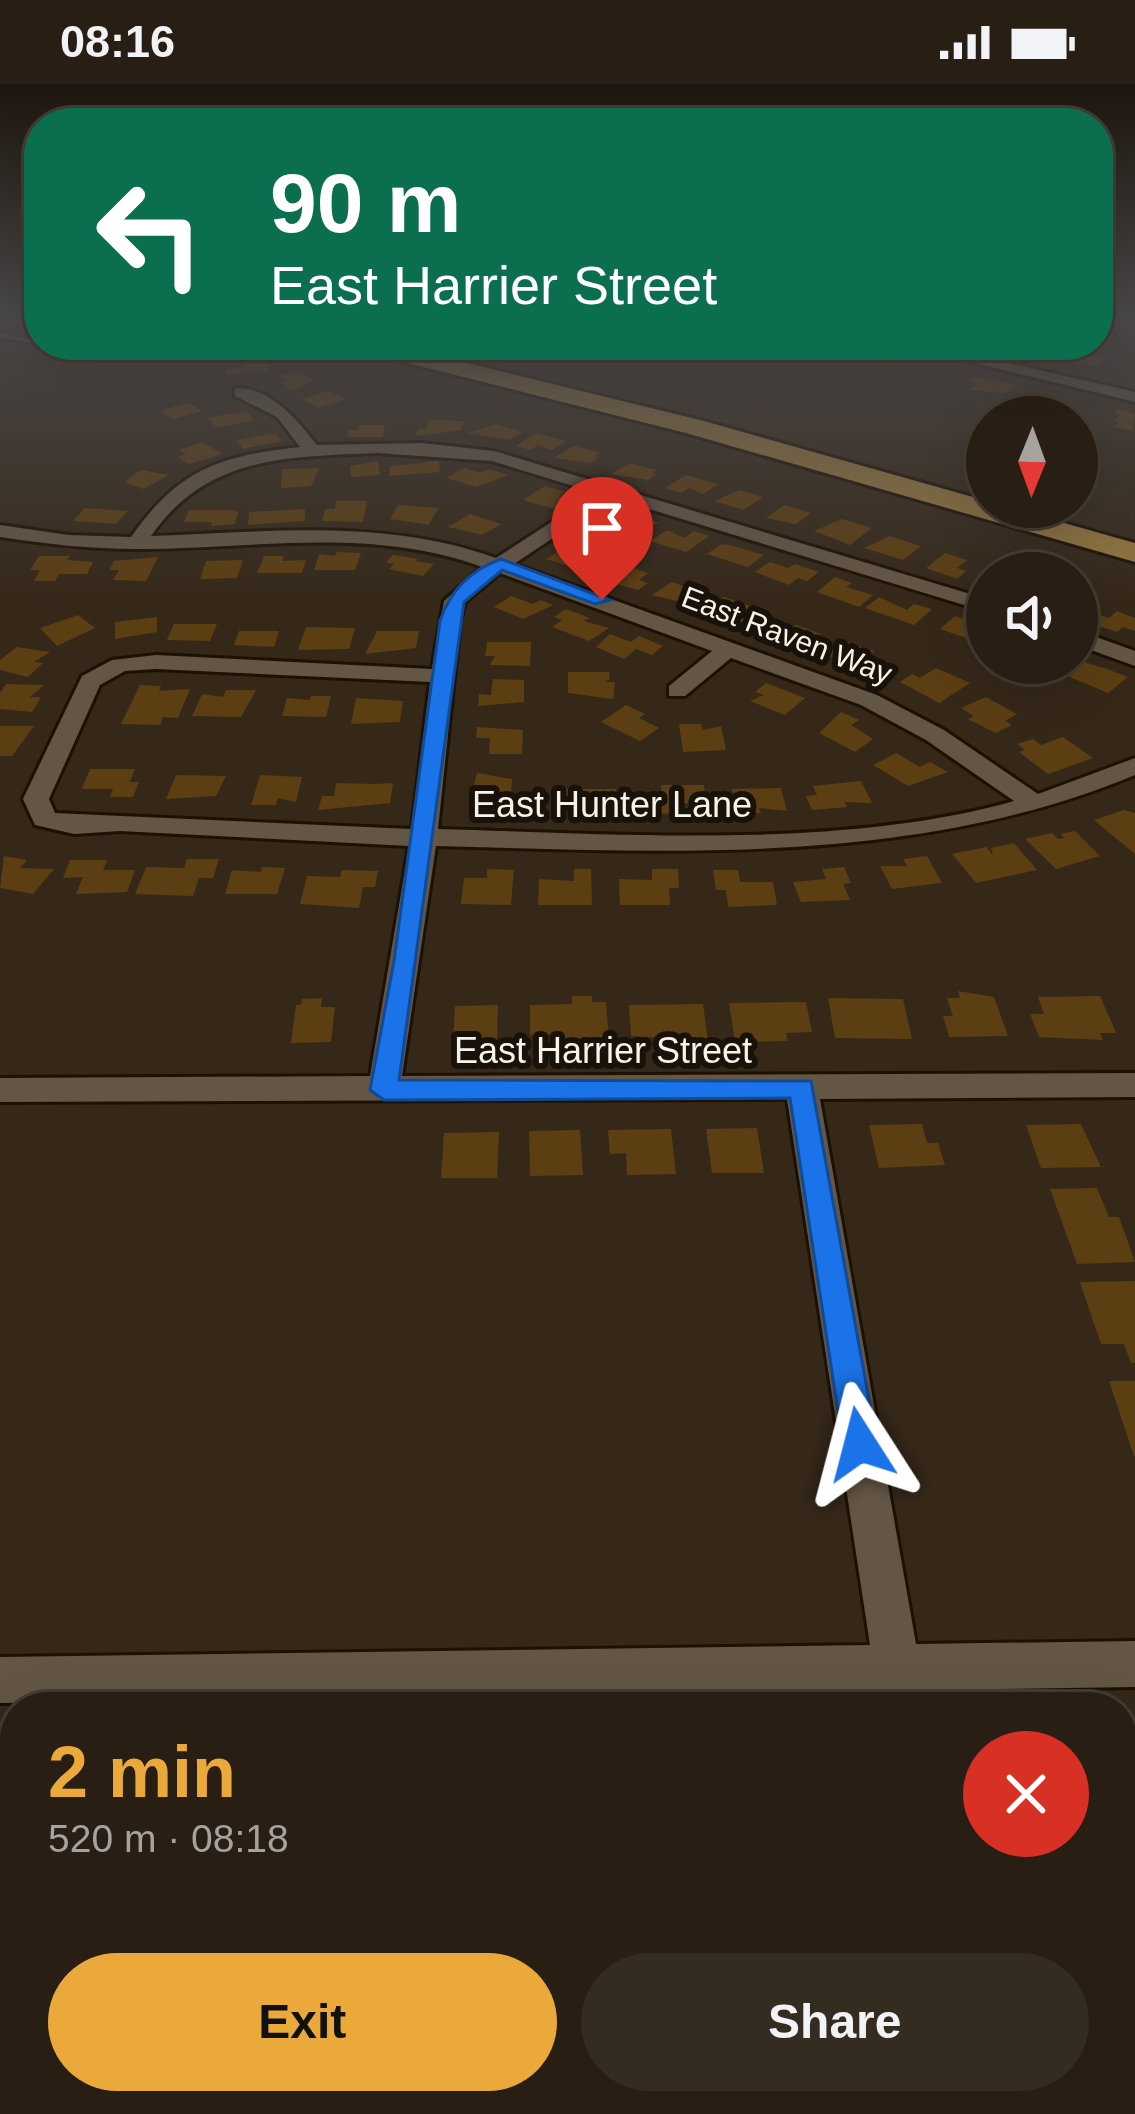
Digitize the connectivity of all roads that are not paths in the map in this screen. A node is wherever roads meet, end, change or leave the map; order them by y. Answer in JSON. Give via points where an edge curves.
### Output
{"nodes":[{"id":1,"x":280,"y":412,"type":"edge"},
{"id":2,"x":633,"y":412,"type":"edge"},
{"id":3,"x":313,"y":452,"type":"junction"},
{"id":4,"x":613,"y":490,"type":"junction"},
{"id":5,"x":0,"y":531,"type":"edge"},
{"id":6,"x":137,"y":543,"type":"junction"},
{"id":7,"x":1135,"y":553,"type":"edge"},
{"id":8,"x":501,"y":564,"type":"junction"},
{"id":9,"x":966,"y":599,"type":"edge"},
{"id":10,"x":1098,"y":645,"type":"edge"},
{"id":11,"x":730,"y":647,"type":"junction"},
{"id":12,"x":1135,"y":658,"type":"edge"},
{"id":13,"x":442,"y":676,"type":"junction"},
{"id":14,"x":676,"y":692,"type":"dead end"},
{"id":15,"x":1135,"y":766,"type":"edge"},
{"id":16,"x":1033,"y":802,"type":"junction"},
{"id":17,"x":424,"y":839,"type":"junction"},
{"id":18,"x":1135,"y":1084,"type":"edge"},
{"id":19,"x":802,"y":1088,"type":"junction"},
{"id":20,"x":0,"y":1090,"type":"edge"},
{"id":21,"x":384,"y":1090,"type":"junction"},
{"id":22,"x":1135,"y":1664,"type":"edge"},
{"id":23,"x":897,"y":1667,"type":"junction"},
{"id":24,"x":0,"y":1680,"type":"edge"},
{"id":25,"x":436,"y":1690,"type":"edge"}],
"edges":[{"from":1,"to":3,"type":"street"},
{"from":2,"to":7,"type":"main road"},
{"from":3,"to":4,"type":"street","via":[[464,449]]},
{"from":3,"to":6,"type":"street","via":[[231,465],[176,492]]},
{"from":4,"to":8,"type":"street"},
{"from":4,"to":9,"type":"street"},
{"from":5,"to":6,"type":"street","name":"East Raven Way"},
{"from":6,"to":8,"type":"street","name":"East Raven Way","via":[[355,535]]},
{"from":8,"to":11,"type":"street","name":"East Raven Way"},
{"from":8,"to":13,"type":"street","via":[[455,601]]},
{"from":10,"to":12,"type":"street"},
{"from":11,"to":14,"type":"street"},
{"from":11,"to":16,"type":"street","name":"East Raven Way","via":[[869,700]]},
{"from":13,"to":17,"type":"street"},
{"from":13,"to":17,"type":"street","name":"East Hunter Lane","via":[[120,665],[90,681],[36,799],[44,819],[74,826]]},
{"from":15,"to":16,"type":"street","name":"East Hunter Lane"},
{"from":16,"to":17,"type":"street","name":"East Hunter Lane","via":[[792,841]]},
{"from":17,"to":21,"type":"street"},
{"from":18,"to":19,"type":"street","name":"East Harrier Street"},
{"from":19,"to":21,"type":"street","name":"East Harrier Street"},
{"from":19,"to":23,"type":"street"},
{"from":20,"to":21,"type":"street","name":"East Harrier Street"},
{"from":22,"to":23,"type":"street"},
{"from":23,"to":25,"type":"street"},
{"from":24,"to":25,"type":"street"}]}
